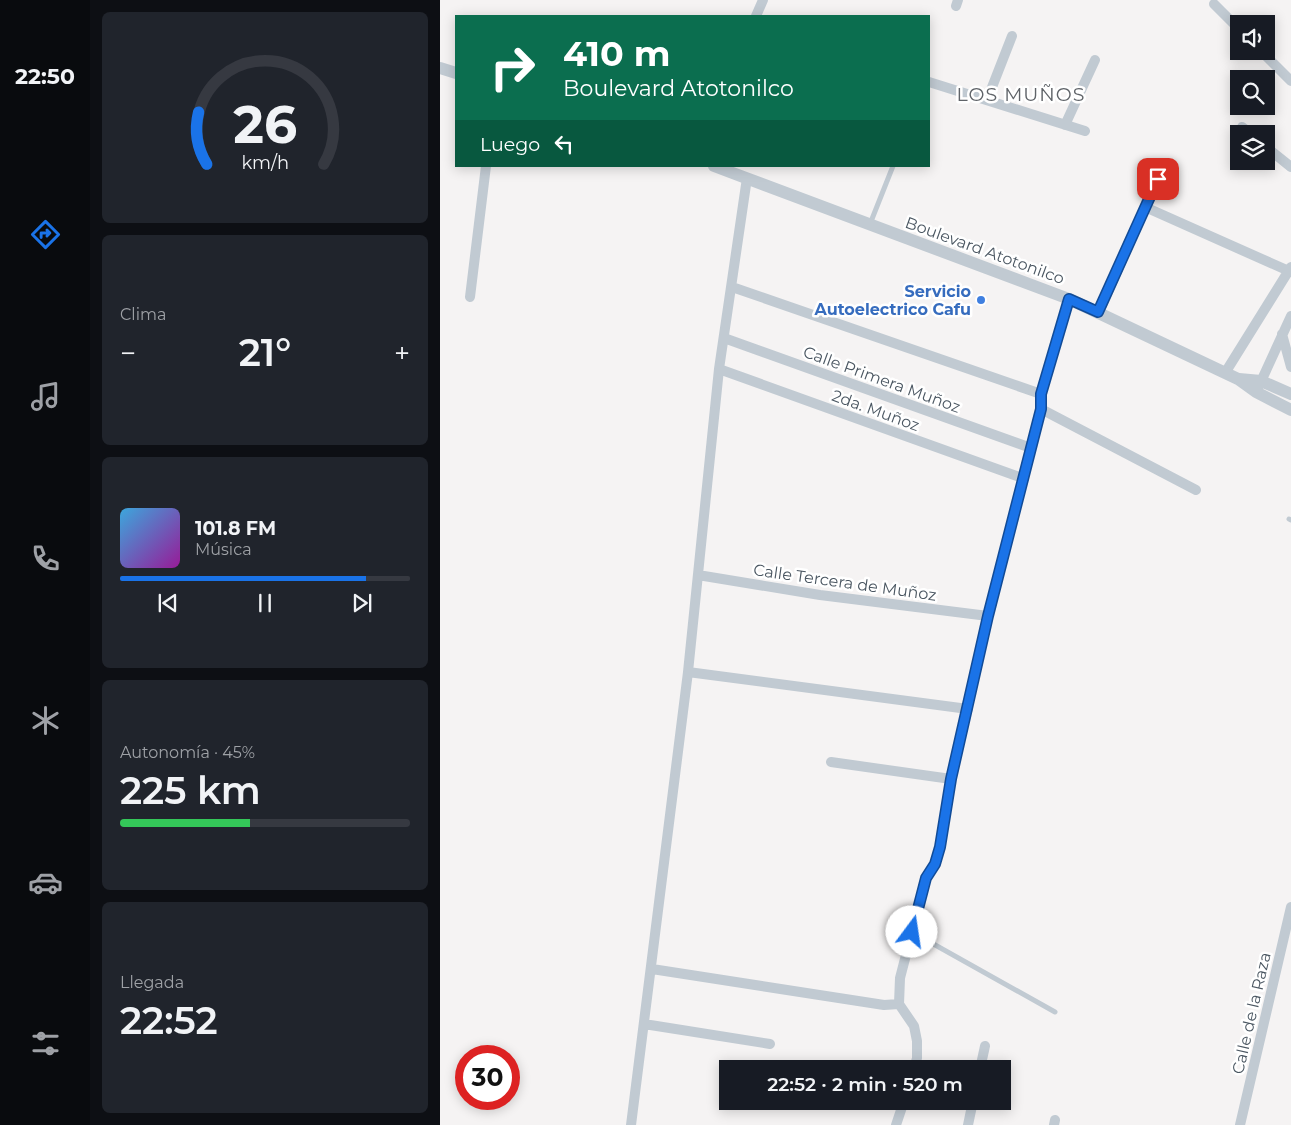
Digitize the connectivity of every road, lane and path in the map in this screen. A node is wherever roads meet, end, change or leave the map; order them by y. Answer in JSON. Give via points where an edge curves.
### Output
{"nodes":[{"id":1,"x":763,"y":0,"type":"edge"},
{"id":2,"x":1214,"y":4,"type":"dead end"},
{"id":3,"x":756,"y":15,"type":"edge"},
{"id":4,"x":1230,"y":20,"type":"edge"},
{"id":5,"x":1012,"y":36,"type":"dead end"},
{"id":6,"x":1095,"y":60,"type":"dead end"},
{"id":7,"x":1270,"y":60,"type":"edge"},
{"id":8,"x":440,"y":68,"type":"edge"},
{"id":9,"x":455,"y":74,"type":"edge"},
{"id":10,"x":930,"y":82,"type":"edge"},
{"id":11,"x":1291,"y":82,"type":"edge"},
{"id":12,"x":987,"y":100,"type":"junction"},
{"id":13,"x":1065,"y":125,"type":"junction"},
{"id":14,"x":1085,"y":131,"type":"dead end"},
{"id":15,"x":1275,"y":154,"type":"edge"},
{"id":16,"x":486,"y":167,"type":"edge"},
{"id":17,"x":717,"y":167,"type":"edge"},
{"id":18,"x":893,"y":167,"type":"edge"},
{"id":19,"x":1291,"y":167,"type":"edge"},
{"id":20,"x":747,"y":178,"type":"junction"},
{"id":21,"x":1158,"y":179,"type":"dead end"},
{"id":22,"x":1145,"y":207,"type":"junction"},
{"id":23,"x":870,"y":224,"type":"junction"},
{"id":24,"x":1290,"y":270,"type":"edge"},
{"id":25,"x":732,"y":287,"type":"junction"},
{"id":26,"x":470,"y":298,"type":"dead end"},
{"id":27,"x":1069,"y":299,"type":"junction"},
{"id":28,"x":1098,"y":312,"type":"junction"},
{"id":29,"x":1291,"y":316,"type":"edge"},
{"id":30,"x":1283,"y":337,"type":"junction"},
{"id":31,"x":724,"y":338,"type":"junction"},
{"id":32,"x":1291,"y":348,"type":"edge"},
{"id":33,"x":1291,"y":367,"type":"edge"},
{"id":34,"x":719,"y":369,"type":"junction"},
{"id":35,"x":1226,"y":373,"type":"junction"},
{"id":36,"x":1259,"y":387,"type":"junction"},
{"id":37,"x":1041,"y":394,"type":"junction"},
{"id":38,"x":1291,"y":394,"type":"edge"},
{"id":39,"x":1041,"y":409,"type":"junction"},
{"id":40,"x":1291,"y":410,"type":"edge"},
{"id":41,"x":1031,"y":448,"type":"junction"},
{"id":42,"x":1022,"y":478,"type":"junction"},
{"id":43,"x":1196,"y":490,"type":"dead end"},
{"id":44,"x":698,"y":575,"type":"junction"},
{"id":45,"x":988,"y":616,"type":"junction"},
{"id":46,"x":688,"y":672,"type":"junction"},
{"id":47,"x":968,"y":709,"type":"junction"},
{"id":48,"x":831,"y":762,"type":"dead end"},
{"id":49,"x":951,"y":779,"type":"junction"},
{"id":50,"x":1291,"y":907,"type":"edge"},
{"id":51,"x":912,"y":932,"type":"junction"},
{"id":52,"x":652,"y":969,"type":"junction"},
{"id":53,"x":899,"y":1004,"type":"junction"},
{"id":54,"x":1055,"y":1012,"type":"dead end"},
{"id":55,"x":644,"y":1024,"type":"junction"},
{"id":56,"x":770,"y":1044,"type":"dead end"},
{"id":57,"x":985,"y":1046,"type":"dead end"},
{"id":58,"x":916,"y":1060,"type":"edge"},
{"id":59,"x":982,"y":1060,"type":"edge"},
{"id":60,"x":901,"y":1110,"type":"edge"},
{"id":61,"x":971,"y":1110,"type":"edge"},
{"id":62,"x":631,"y":1125,"type":"edge"},
{"id":63,"x":896,"y":1125,"type":"edge"},
{"id":64,"x":968,"y":1125,"type":"edge"},
{"id":65,"x":1240,"y":1125,"type":"edge"}],
"edges":[{"from":1,"to":3,"type":"street"},
{"from":2,"to":4,"type":"street"},
{"from":5,"to":12,"type":"street"},
{"from":6,"to":13,"type":"street"},
{"from":7,"to":11,"type":"street"},
{"from":8,"to":9,"type":"street"},
{"from":10,"to":12,"type":"street"},
{"from":12,"to":13,"type":"street"},
{"from":13,"to":14,"type":"street"},
{"from":15,"to":19,"type":"street"},
{"from":16,"to":26,"type":"street"},
{"from":17,"to":20,"type":"street","name":"Boulevard Atotonilco"},
{"from":18,"to":23,"type":"lane"},
{"from":20,"to":23,"type":"street","name":"Boulevard Atotonilco"},
{"from":20,"to":25,"type":"street"},
{"from":21,"to":22,"type":"street"},
{"from":22,"to":24,"type":"street"},
{"from":22,"to":28,"type":"street"},
{"from":23,"to":27,"type":"street","name":"Boulevard Atotonilco"},
{"from":24,"to":35,"type":"street"},
{"from":25,"to":31,"type":"street"},
{"from":25,"to":37,"type":"street"},
{"from":27,"to":28,"type":"street","name":"Boulevard Atotonilco"},
{"from":27,"to":37,"type":"street"},
{"from":28,"to":35,"type":"street","name":"Boulevard Atotonilco"},
{"from":29,"to":30,"type":"street"},
{"from":30,"to":32,"type":"lane"},
{"from":30,"to":33,"type":"street"},
{"from":30,"to":36,"type":"street"},
{"from":31,"to":34,"type":"street"},
{"from":31,"to":41,"type":"street","name":"Calle Primera Muñoz"},
{"from":34,"to":42,"type":"street","name":"2da. Muñoz"},
{"from":34,"to":44,"type":"street"},
{"from":35,"to":36,"type":"street","name":"Boulevard Atotonilco"},
{"from":36,"to":38,"type":"street","name":"Boulevard Atotonilco"},
{"from":36,"to":40,"type":"street","name":"Boulevard Atotonilco"},
{"from":37,"to":39,"type":"street"},
{"from":39,"to":41,"type":"street"},
{"from":39,"to":43,"type":"street"},
{"from":41,"to":42,"type":"street"},
{"from":42,"to":45,"type":"street"},
{"from":44,"to":45,"type":"street","name":"Calle Tercera de Muñoz","via":[[820,595]]},
{"from":44,"to":46,"type":"street"},
{"from":45,"to":47,"type":"street"},
{"from":46,"to":47,"type":"street"},
{"from":46,"to":52,"type":"street"},
{"from":47,"to":49,"type":"street"},
{"from":48,"to":49,"type":"street"},
{"from":49,"to":51,"type":"street","via":[[940,847],[926,878]]},
{"from":50,"to":65,"type":"street","name":"Calle de la Raza"},
{"from":51,"to":53,"type":"street","via":[[900,978]]},
{"from":51,"to":54,"type":"lane"},
{"from":52,"to":53,"type":"street","via":[[884,1005]]},
{"from":52,"to":55,"type":"street"},
{"from":53,"to":58,"type":"street","via":[[914,1026]]},
{"from":55,"to":56,"type":"street"},
{"from":55,"to":62,"type":"street"},
{"from":57,"to":59,"type":"street"},
{"from":60,"to":63,"type":"street"},
{"from":61,"to":64,"type":"street"}]}
